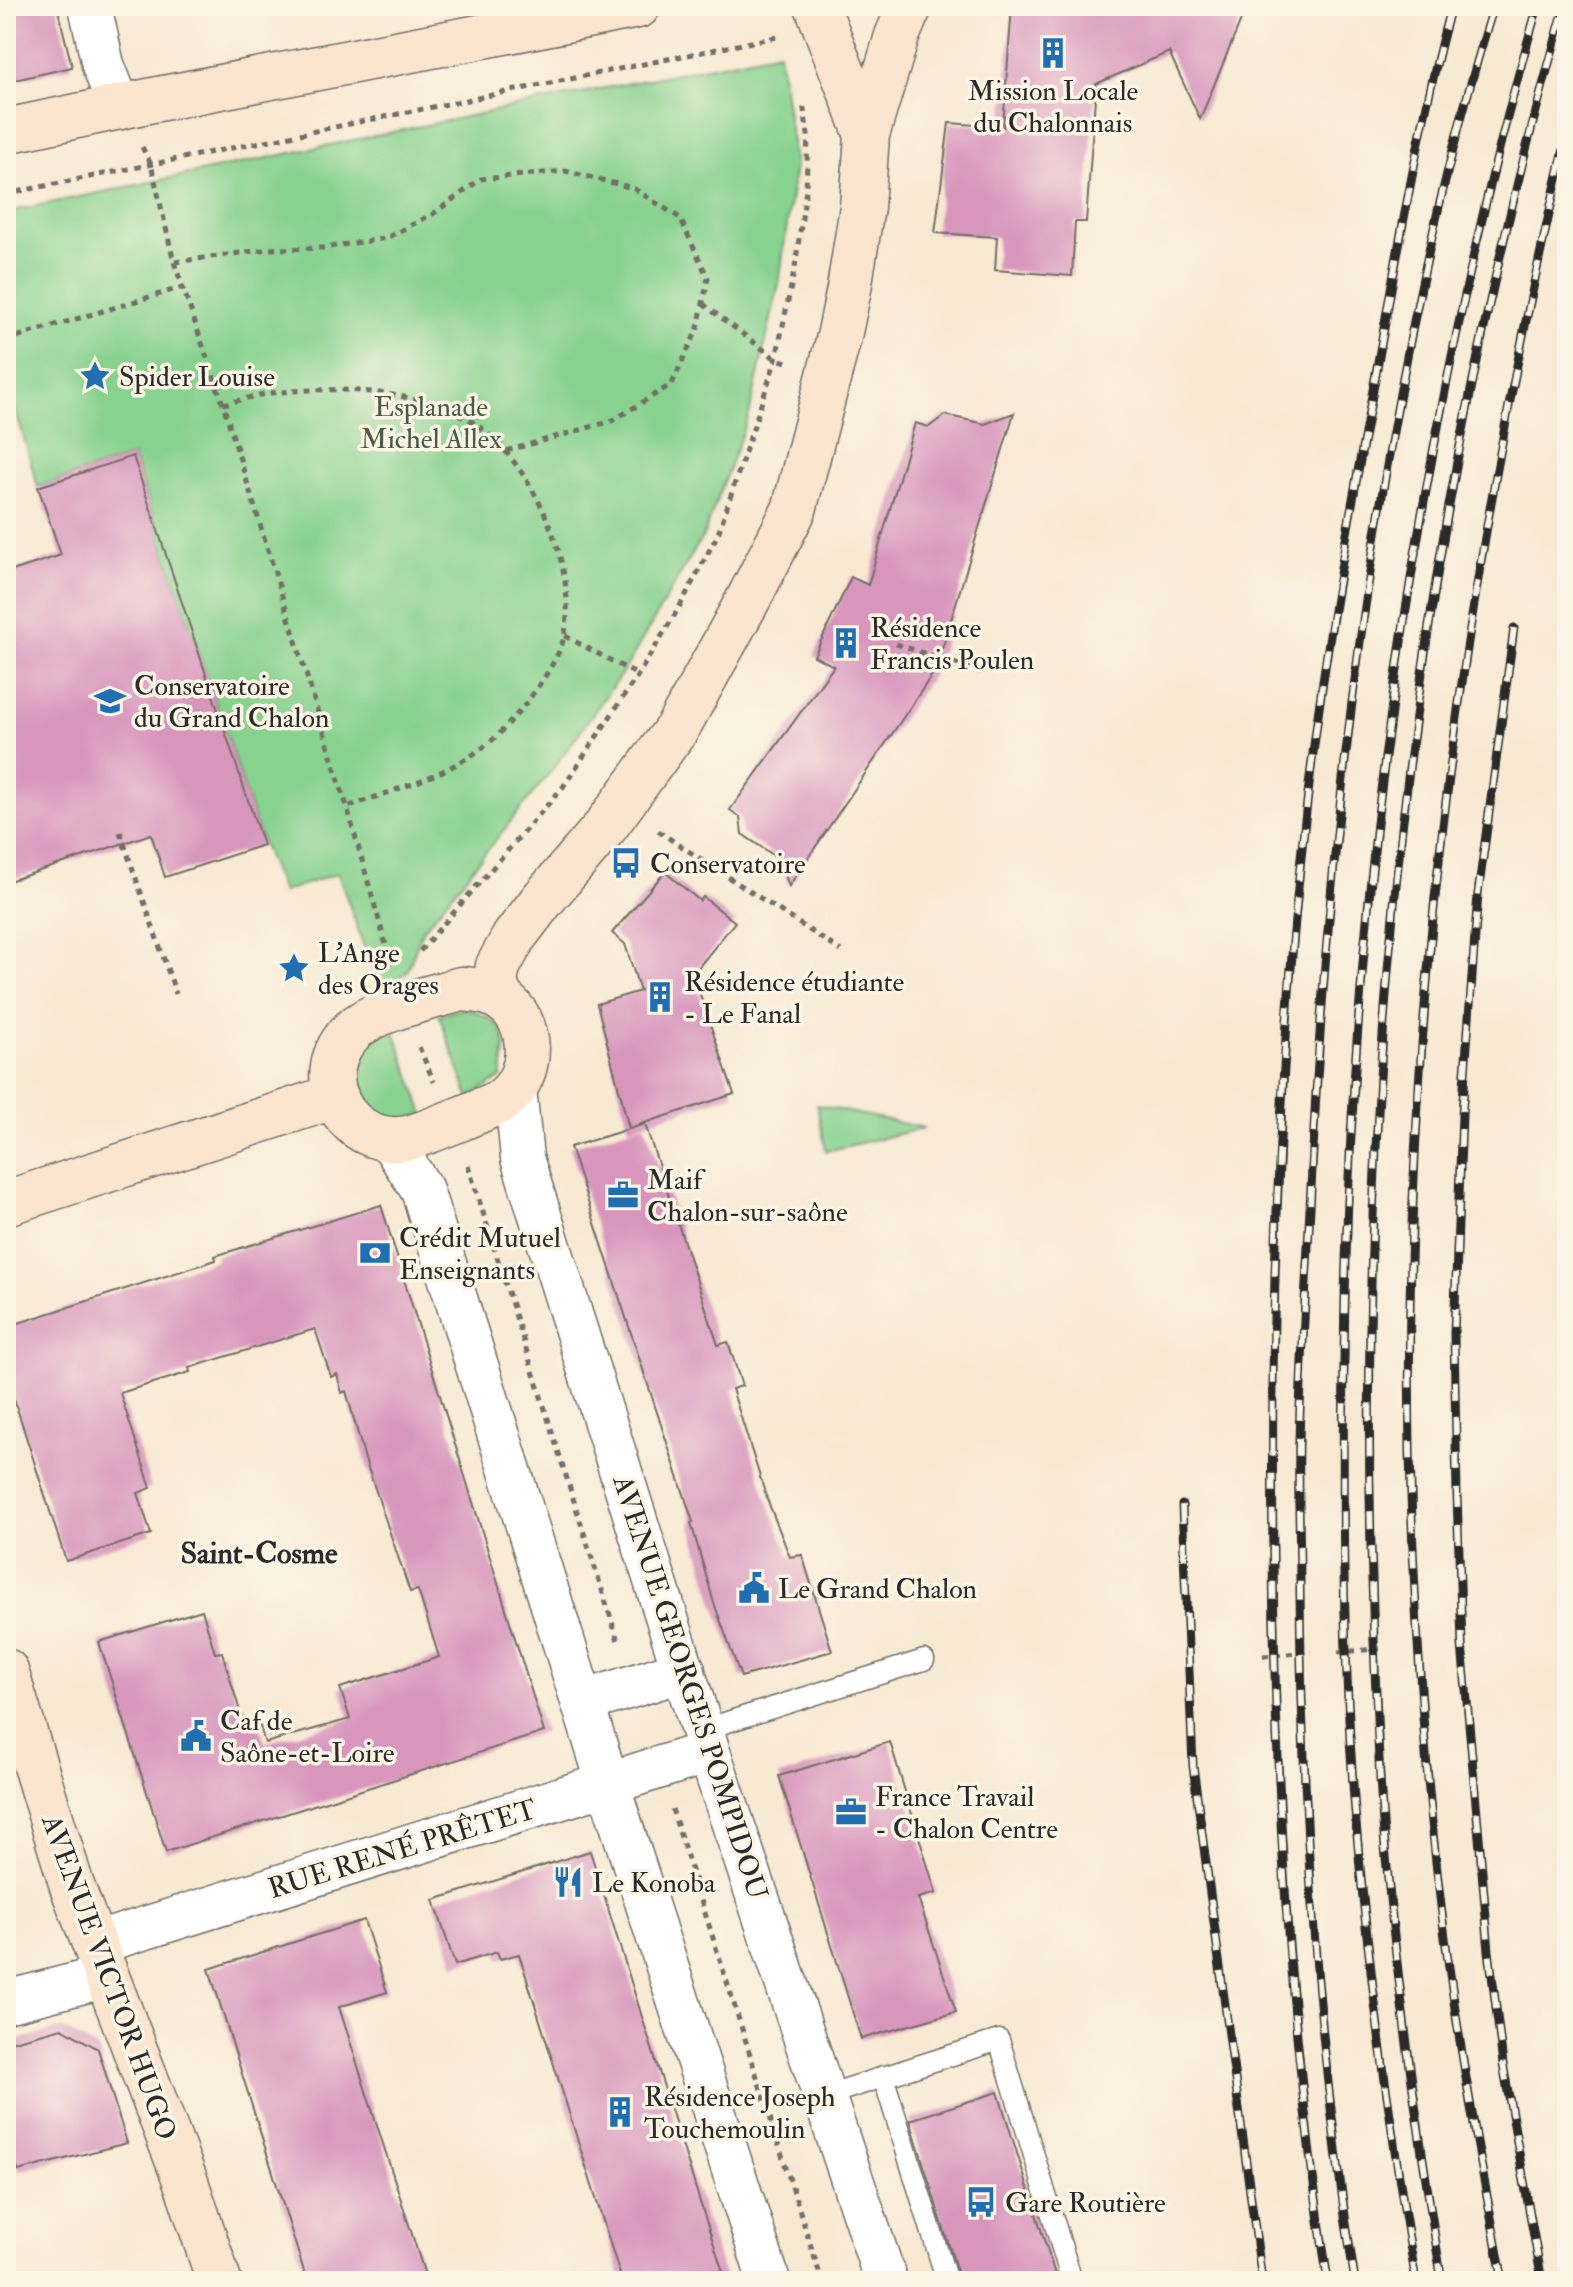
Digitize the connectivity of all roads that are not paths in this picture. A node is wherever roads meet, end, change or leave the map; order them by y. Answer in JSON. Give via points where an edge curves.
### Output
{"nodes":[{"id":1,"x":90,"y":6,"type":"edge"},
{"id":2,"x":638,"y":6,"type":"edge"},
{"id":3,"x":910,"y":6,"type":"edge"},
{"id":4,"x":803,"y":20,"type":"edge"},
{"id":5,"x":120,"y":108,"type":"junction"},
{"id":6,"x":6,"y":131,"type":"edge"},
{"id":7,"x":867,"y":135,"type":"junction"},
{"id":8,"x":502,"y":1000,"type":"junction"},
{"id":9,"x":515,"y":1088,"type":"junction"},
{"id":10,"x":336,"y":1096,"type":"junction"},
{"id":11,"x":390,"y":1140,"type":"junction"},
{"id":12,"x":6,"y":1203,"type":"edge"},
{"id":13,"x":924,"y":1660,"type":"dead end"},
{"id":14,"x":684,"y":1670,"type":"junction"},
{"id":15,"x":6,"y":1671,"type":"edge"},
{"id":16,"x":583,"y":1702,"type":"junction"},
{"id":17,"x":706,"y":1741,"type":"junction"},
{"id":18,"x":608,"y":1784,"type":"junction"},
{"id":19,"x":100,"y":1960,"type":"junction"},
{"id":20,"x":6,"y":2002,"type":"edge"},
{"id":21,"x":883,"y":2076,"type":"junction"},
{"id":22,"x":824,"y":2096,"type":"junction"},
{"id":23,"x":219,"y":2281,"type":"edge"},
{"id":24,"x":769,"y":2281,"type":"edge"},
{"id":25,"x":886,"y":2281,"type":"edge"},
{"id":26,"x":947,"y":2281,"type":"edge"},
{"id":27,"x":1072,"y":2281,"type":"edge"}],
"edges":[{"from":1,"to":5,"type":"street","via":[[103,65]]},
{"from":2,"to":5,"type":"street"},
{"from":3,"to":7,"type":"street"},
{"from":4,"to":7,"type":"street"},
{"from":5,"to":6,"type":"street"},
{"from":7,"to":8,"type":"street","via":[[849,289],[794,510],[678,727],[514,937],[498,966],[495,984]]},
{"from":8,"to":9,"type":"street","via":[[517,1015],[528,1048]]},
{"from":8,"to":10,"type":"street","via":[[482,990],[461,989],[400,998],[341,1045],[333,1065]]},
{"from":9,"to":11,"type":"street","via":[[502,1101],[411,1137]]},
{"from":9,"to":14,"type":"street","name":"AVENUE GEORGES POMPIDOU","via":[[522,1158]]},
{"from":10,"to":11,"type":"street","via":[[350,1122]]},
{"from":10,"to":12,"type":"street"},
{"from":11,"to":16,"type":"street","via":[[422,1190]]},
{"from":13,"to":17,"type":"lane"},
{"from":14,"to":16,"type":"street"},
{"from":14,"to":17,"type":"street","name":"AVENUE GEORGES POMPIDOU"},
{"from":15,"to":19,"type":"street","name":"AVENUE VICTOR HUGO"},
{"from":16,"to":18,"type":"street"},
{"from":17,"to":18,"type":"street","name":"RUE RENÉ PRÊTET","via":[[659,1768]]},
{"from":17,"to":22,"type":"street","name":"AVENUE GEORGES POMPIDOU"},
{"from":18,"to":19,"type":"street","name":"RUE RENÉ PRÊTET"},
{"from":18,"to":24,"type":"street"},
{"from":19,"to":20,"type":"street","name":"RUE RENÉ PRÊTET"},
{"from":19,"to":23,"type":"street","name":"AVENUE VICTOR HUGO"},
{"from":21,"to":22,"type":"lane"},
{"from":21,"to":26,"type":"lane"},
{"from":21,"to":27,"type":"lane","via":[[999,2040]]},
{"from":22,"to":25,"type":"street","name":"AVENUE GEORGES POMPIDOU"}]}
